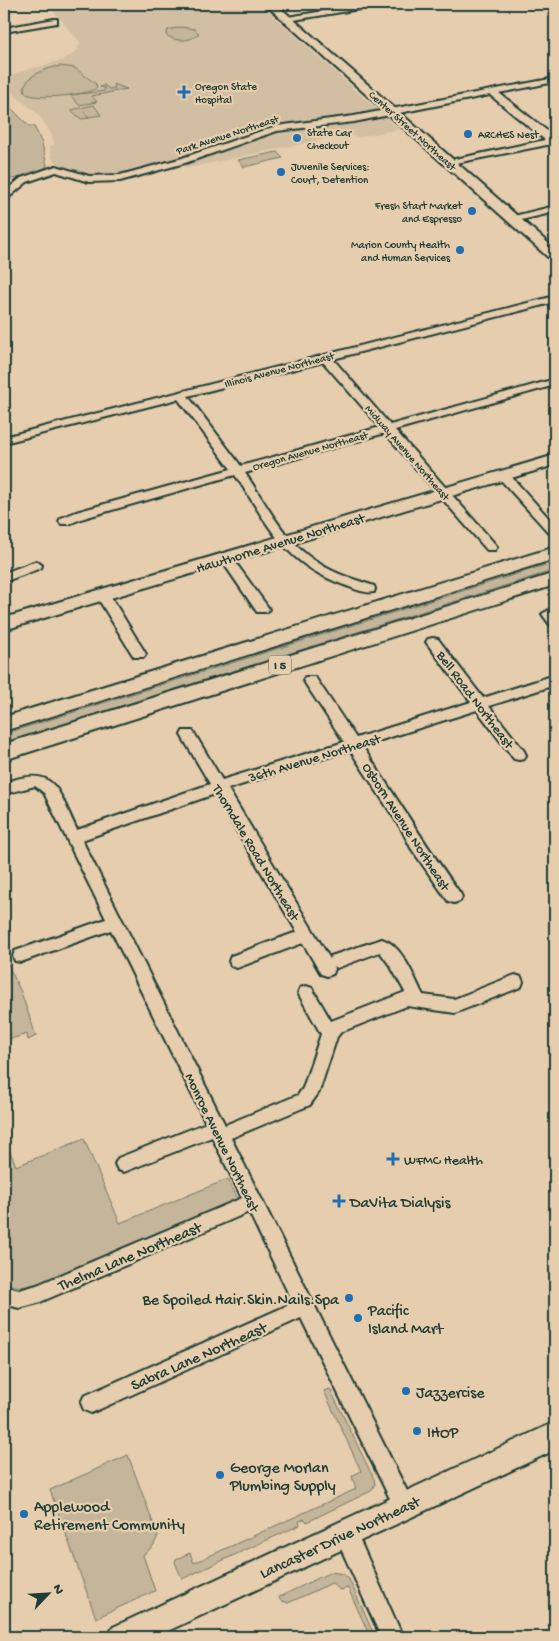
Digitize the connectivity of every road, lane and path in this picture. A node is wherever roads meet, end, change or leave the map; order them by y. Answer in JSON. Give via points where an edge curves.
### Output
{"nodes":[{"id":1,"x":270,"y":4,"type":"edge"},
{"id":2,"x":377,"y":4,"type":"edge"},
{"id":3,"x":288,"y":19,"type":"junction"},
{"id":4,"x":54,"y":21,"type":"dead end"},
{"id":5,"x":4,"y":30,"type":"edge"},
{"id":6,"x":555,"y":80,"type":"edge"},
{"id":7,"x":493,"y":93,"type":"junction"},
{"id":8,"x":392,"y":112,"type":"junction"},
{"id":9,"x":554,"y":140,"type":"edge"},
{"id":10,"x":449,"y":163,"type":"junction"},
{"id":11,"x":4,"y":197,"type":"edge"},
{"id":12,"x":555,"y":209,"type":"edge"},
{"id":13,"x":513,"y":219,"type":"junction"},
{"id":14,"x":555,"y":256,"type":"edge"},
{"id":15,"x":555,"y":299,"type":"edge"},
{"id":16,"x":325,"y":357,"type":"junction"},
{"id":17,"x":555,"y":382,"type":"edge"},
{"id":18,"x":181,"y":395,"type":"junction"},
{"id":19,"x":387,"y":428,"type":"junction"},
{"id":20,"x":4,"y":440,"type":"edge"},
{"id":21,"x":555,"y":460,"type":"edge"},
{"id":22,"x":238,"y":471,"type":"junction"},
{"id":23,"x":504,"y":476,"type":"junction"},
{"id":24,"x":444,"y":494,"type":"junction"},
{"id":25,"x":65,"y":521,"type":"dead end"},
{"id":26,"x":553,"y":530,"type":"dead end"},
{"id":27,"x":286,"y":540,"type":"junction"},
{"id":28,"x":491,"y":547,"type":"dead end"},
{"id":29,"x":555,"y":553,"type":"edge"},
{"id":30,"x":226,"y":558,"type":"junction"},
{"id":31,"x":36,"y":564,"type":"dead end"},
{"id":32,"x":4,"y":578,"type":"edge"},
{"id":33,"x":555,"y":579,"type":"edge"},
{"id":34,"x":370,"y":590,"type":"dead end"},
{"id":35,"x":103,"y":595,"type":"junction"},
{"id":36,"x":262,"y":610,"type":"dead end"},
{"id":37,"x":4,"y":624,"type":"edge"},
{"id":38,"x":433,"y":642,"type":"dead end"},
{"id":39,"x":139,"y":654,"type":"dead end"},
{"id":40,"x":310,"y":680,"type":"dead end"},
{"id":41,"x":555,"y":680,"type":"edge"},
{"id":42,"x":482,"y":705,"type":"junction"},
{"id":43,"x":4,"y":724,"type":"edge"},
{"id":44,"x":188,"y":734,"type":"dead end"},
{"id":45,"x":353,"y":745,"type":"junction"},
{"id":46,"x":4,"y":752,"type":"edge"},
{"id":47,"x":520,"y":755,"type":"dead end"},
{"id":48,"x":218,"y":787,"type":"junction"},
{"id":49,"x":4,"y":789,"type":"edge"},
{"id":50,"x":74,"y":836,"type":"junction"},
{"id":51,"x":454,"y":897,"type":"dead end"},
{"id":52,"x":115,"y":922,"type":"junction"},
{"id":53,"x":306,"y":935,"type":"junction"},
{"id":54,"x":21,"y":956,"type":"dead end"},
{"id":55,"x":237,"y":961,"type":"dead end"},
{"id":56,"x":515,"y":982,"type":"dead end"},
{"id":57,"x":306,"y":993,"type":"dead end"},
{"id":58,"x":417,"y":1000,"type":"junction"},
{"id":59,"x":330,"y":1034,"type":"junction"},
{"id":60,"x":218,"y":1131,"type":"junction"},
{"id":61,"x":124,"y":1164,"type":"dead end"},
{"id":62,"x":253,"y":1202,"type":"junction"},
{"id":63,"x":4,"y":1296,"type":"edge"},
{"id":64,"x":305,"y":1307,"type":"junction"},
{"id":65,"x":91,"y":1403,"type":"dead end"},
{"id":66,"x":555,"y":1436,"type":"edge"},
{"id":67,"x":404,"y":1506,"type":"junction"},
{"id":68,"x":345,"y":1534,"type":"junction"},
{"id":69,"x":123,"y":1637,"type":"edge"},
{"id":70,"x":392,"y":1637,"type":"edge"}],
"edges":[{"from":1,"to":3,"type":"main road","name":"Center Street Northeast"},
{"from":2,"to":3,"type":"street"},
{"from":3,"to":8,"type":"main road","name":"Center Street Northeast","via":[[361,79]]},
{"from":4,"to":5,"type":"street"},
{"from":6,"to":7,"type":"street","name":"Park Avenue Northeast"},
{"from":7,"to":8,"type":"street","name":"Park Avenue Northeast"},
{"from":7,"to":9,"type":"street"},
{"from":8,"to":10,"type":"main road","name":"Center Street Northeast"},
{"from":8,"to":11,"type":"street","name":"Park Avenue Northeast","via":[[276,129],[202,155],[120,178],[89,179],[56,169],[27,178]]},
{"from":9,"to":10,"type":"street"},
{"from":10,"to":13,"type":"main road","name":"Center Street Northeast"},
{"from":12,"to":13,"type":"street"},
{"from":13,"to":14,"type":"main road","name":"Center Street Northeast"},
{"from":15,"to":16,"type":"street","name":"Illinois Avenue Northeast"},
{"from":16,"to":18,"type":"street","name":"Illinois Avenue Northeast"},
{"from":16,"to":19,"type":"street","name":"Midway Avenue Northeast"},
{"from":17,"to":19,"type":"street","name":"Oregon Avenue Northeast"},
{"from":18,"to":20,"type":"street","name":"Illinois Avenue Northeast"},
{"from":18,"to":22,"type":"street"},
{"from":19,"to":22,"type":"street","name":"Oregon Avenue Northeast"},
{"from":19,"to":24,"type":"street","name":"Midway Avenue Northeast"},
{"from":21,"to":23,"type":"main road","name":"Hawthorne Avenue Northeast"},
{"from":22,"to":25,"type":"street","name":"Oregon Avenue Northeast"},
{"from":22,"to":27,"type":"street"},
{"from":23,"to":24,"type":"main road","name":"Hawthorne Avenue Northeast"},
{"from":23,"to":26,"type":"street"},
{"from":24,"to":27,"type":"main road","name":"Hawthorne Avenue Northeast"},
{"from":24,"to":28,"type":"street","name":"Midway Avenue Northeast"},
{"from":27,"to":30,"type":"main road","name":"Hawthorne Avenue Northeast"},
{"from":27,"to":34,"type":"street","via":[[316,567]]},
{"from":29,"to":43,"type":"highway","number":"I 5"},
{"from":30,"to":35,"type":"main road","name":"Hawthorne Avenue Northeast"},
{"from":30,"to":36,"type":"street"},
{"from":31,"to":32,"type":"street"},
{"from":33,"to":46,"type":"highway","number":"I 5"},
{"from":35,"to":37,"type":"main road","name":"Hawthorne Avenue Northeast"},
{"from":35,"to":39,"type":"street"},
{"from":38,"to":42,"type":"street","name":"Bell Road Northeast"},
{"from":40,"to":45,"type":"street","name":"Osborn Avenue Northeast"},
{"from":41,"to":42,"type":"street","name":"36th Avenue Northeast"},
{"from":42,"to":45,"type":"street","name":"36th Avenue Northeast"},
{"from":42,"to":47,"type":"street","name":"Bell Road Northeast"},
{"from":44,"to":48,"type":"street","name":"Thorndale Road Northeast"},
{"from":45,"to":48,"type":"street","name":"36th Avenue Northeast"},
{"from":45,"to":51,"type":"street","name":"Osborn Avenue Northeast"},
{"from":48,"to":50,"type":"street","name":"36th Avenue Northeast"},
{"from":48,"to":53,"type":"street","name":"Thorndale Road Northeast"},
{"from":49,"to":50,"type":"street","name":"Monroe Avenue Northeast","via":[[40,781],[49,787]]},
{"from":50,"to":52,"type":"street","name":"Monroe Avenue Northeast"},
{"from":52,"to":54,"type":"street"},
{"from":52,"to":60,"type":"street","name":"Monroe Avenue Northeast"},
{"from":53,"to":55,"type":"street"},
{"from":53,"to":58,"type":"street","name":"Thorndale Road Northeast","via":[[332,965],[382,945]]},
{"from":56,"to":58,"type":"street","via":[[455,1006]]},
{"from":57,"to":59,"type":"street"},
{"from":58,"to":59,"type":"street","via":[[402,1000],[335,1027]]},
{"from":59,"to":60,"type":"street","via":[[310,1092],[304,1100]]},
{"from":60,"to":61,"type":"street"},
{"from":60,"to":62,"type":"street","name":"Monroe Avenue Northeast"},
{"from":62,"to":63,"type":"street","name":"Thelma Lane Northeast","via":[[38,1294],[19,1299]]},
{"from":62,"to":64,"type":"street","name":"Monroe Avenue Northeast"},
{"from":64,"to":65,"type":"street","name":"Sabra Lane Northeast"},
{"from":64,"to":67,"type":"street","name":"Monroe Avenue Northeast"},
{"from":66,"to":67,"type":"main road","name":"Lancaster Drive Northeast"},
{"from":67,"to":68,"type":"main road","name":"Lancaster Drive Northeast"},
{"from":68,"to":69,"type":"main road","name":"Lancaster Drive Northeast"},
{"from":68,"to":70,"type":"street"}]}
